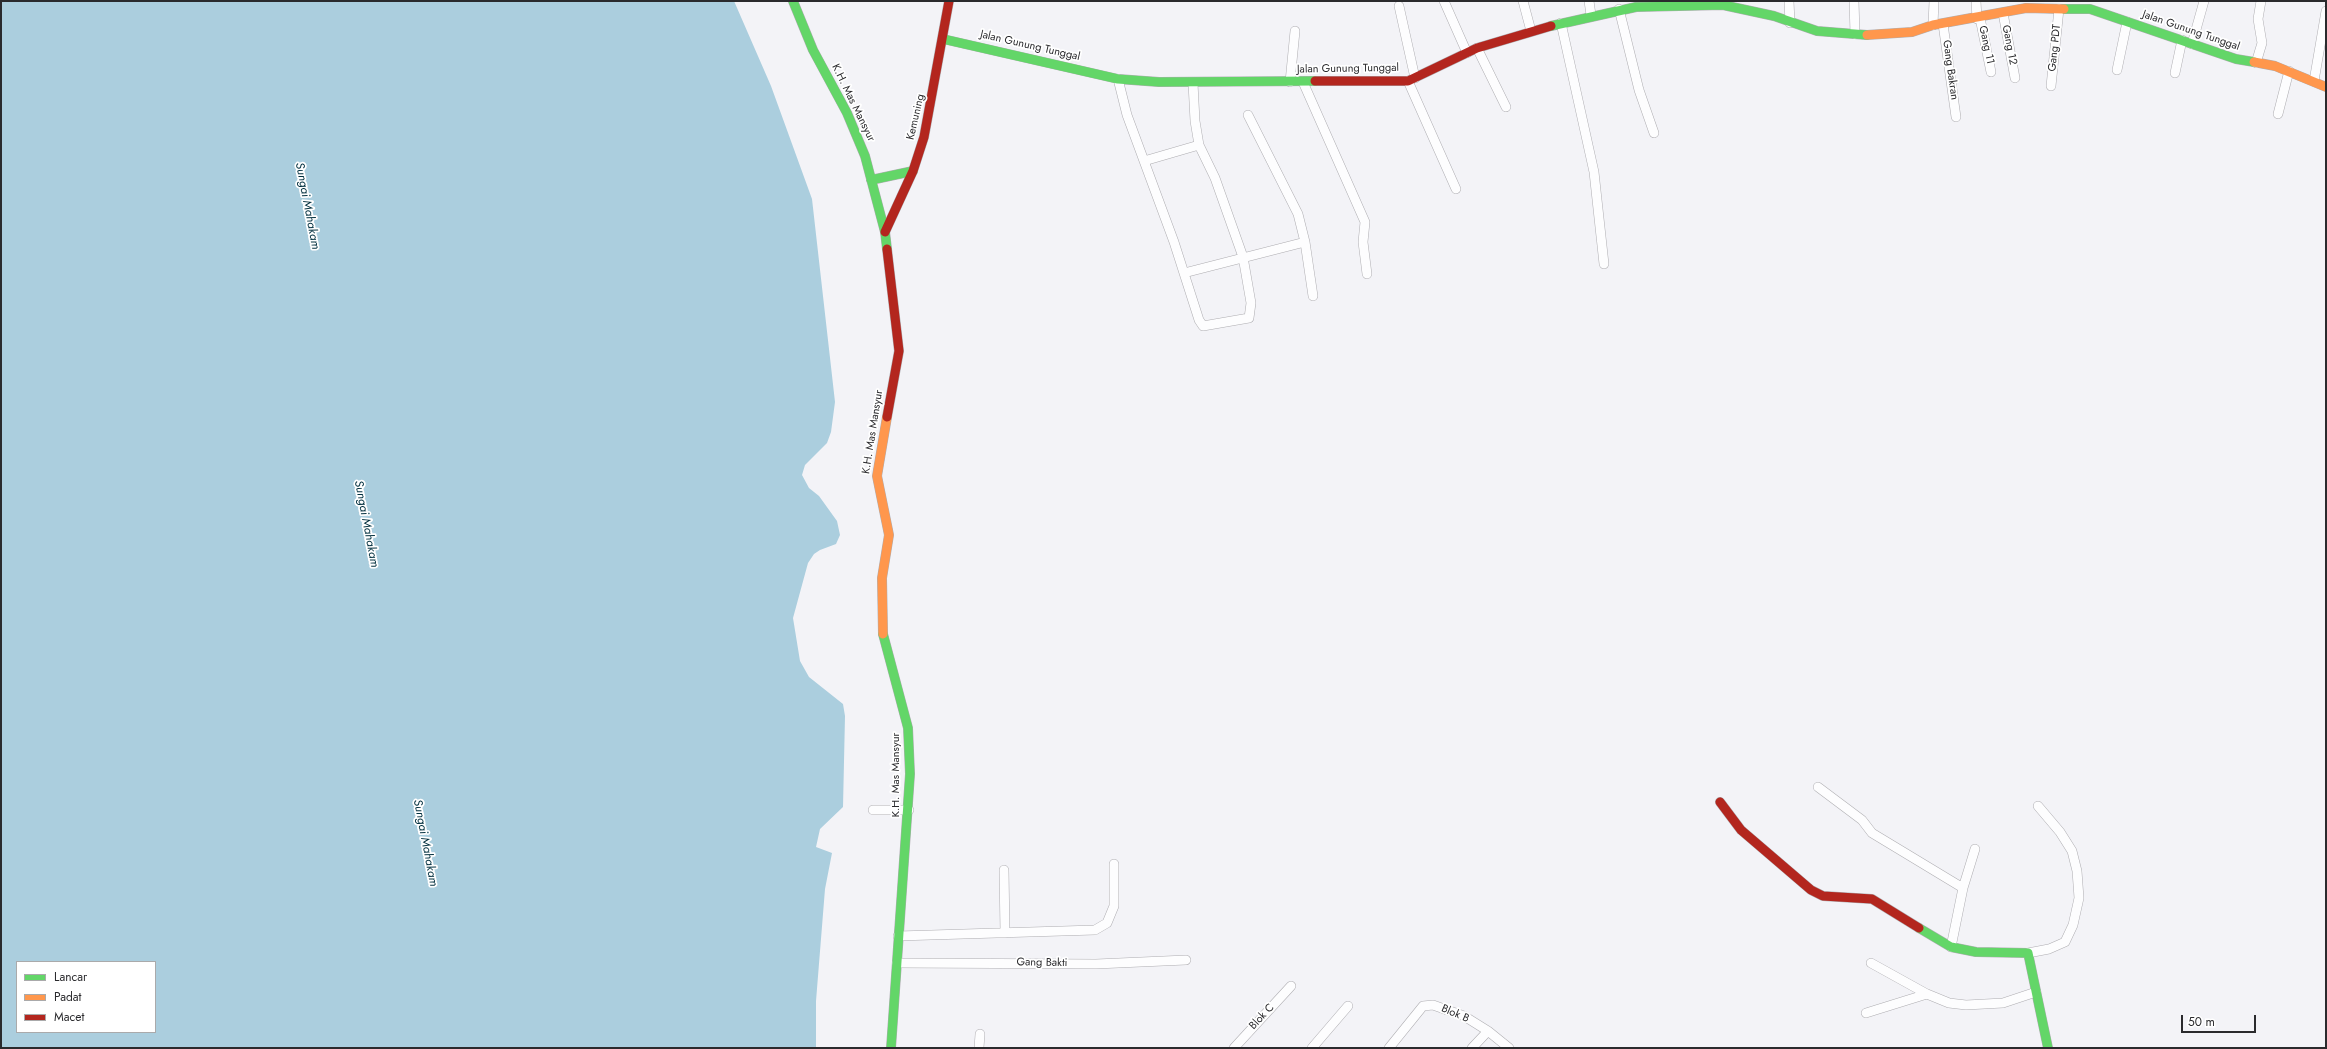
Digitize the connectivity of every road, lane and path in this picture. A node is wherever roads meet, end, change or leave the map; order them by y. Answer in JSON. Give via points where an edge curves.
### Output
{"nodes":[{"id":1,"x":949,"y":1,"type":"edge"},
{"id":2,"x":1444,"y":1,"type":"edge"},
{"id":3,"x":1523,"y":1,"type":"edge"},
{"id":4,"x":1589,"y":1,"type":"edge"},
{"id":5,"x":1789,"y":1,"type":"edge"},
{"id":6,"x":1854,"y":1,"type":"edge"},
{"id":7,"x":1934,"y":1,"type":"edge"},
{"id":8,"x":1976,"y":1,"type":"edge"},
{"id":9,"x":2204,"y":1,"type":"edge"},
{"id":10,"x":2260,"y":1,"type":"edge"},
{"id":11,"x":796,"y":2,"type":"edge"},
{"id":12,"x":1648,"y":4,"type":"edge"},
{"id":13,"x":2026,"y":5,"type":"edge"},
{"id":14,"x":2090,"y":5,"type":"edge"},
{"id":15,"x":1399,"y":6,"type":"dead end"},
{"id":16,"x":2059,"y":9,"type":"junction"},
{"id":17,"x":1619,"y":10,"type":"junction"},
{"id":18,"x":2326,"y":11,"type":"edge"},
{"id":19,"x":2002,"y":13,"type":"junction"},
{"id":20,"x":1591,"y":15,"type":"junction"},
{"id":21,"x":1978,"y":18,"type":"junction"},
{"id":22,"x":2127,"y":22,"type":"junction"},
{"id":23,"x":1561,"y":23,"type":"junction"},
{"id":24,"x":1790,"y":23,"type":"junction"},
{"id":25,"x":1943,"y":24,"type":"junction"},
{"id":26,"x":1933,"y":25,"type":"junction"},
{"id":27,"x":1295,"y":31,"type":"dead end"},
{"id":28,"x":1531,"y":32,"type":"junction"},
{"id":29,"x":1855,"y":34,"type":"junction"},
{"id":30,"x":943,"y":39,"type":"junction"},
{"id":31,"x":2182,"y":40,"type":"junction"},
{"id":32,"x":2192,"y":44,"type":"junction"},
{"id":33,"x":1477,"y":48,"type":"junction"},
{"id":34,"x":1467,"y":53,"type":"junction"},
{"id":35,"x":2256,"y":63,"type":"junction"},
{"id":36,"x":2117,"y":70,"type":"dead end"},
{"id":37,"x":2289,"y":71,"type":"junction"},
{"id":38,"x":1991,"y":72,"type":"dead end"},
{"id":39,"x":2175,"y":73,"type":"dead end"},
{"id":40,"x":2015,"y":78,"type":"dead end"},
{"id":41,"x":1118,"y":79,"type":"junction"},
{"id":42,"x":1411,"y":79,"type":"junction"},
{"id":43,"x":2314,"y":81,"type":"junction"},
{"id":44,"x":1290,"y":82,"type":"junction"},
{"id":45,"x":1303,"y":82,"type":"junction"},
{"id":46,"x":1193,"y":83,"type":"junction"},
{"id":47,"x":2051,"y":86,"type":"dead end"},
{"id":48,"x":2326,"y":87,"type":"edge"},
{"id":49,"x":1506,"y":107,"type":"dead end"},
{"id":50,"x":2278,"y":114,"type":"dead end"},
{"id":51,"x":1248,"y":115,"type":"dead end"},
{"id":52,"x":1956,"y":117,"type":"dead end"},
{"id":53,"x":1654,"y":133,"type":"dead end"},
{"id":54,"x":1199,"y":145,"type":"junction"},
{"id":55,"x":1144,"y":161,"type":"junction"},
{"id":56,"x":913,"y":171,"type":"junction"},
{"id":57,"x":871,"y":180,"type":"junction"},
{"id":58,"x":1456,"y":189,"type":"dead end"},
{"id":59,"x":885,"y":232,"type":"junction"},
{"id":60,"x":1305,"y":242,"type":"junction"},
{"id":61,"x":1243,"y":257,"type":"junction"},
{"id":62,"x":1604,"y":264,"type":"dead end"},
{"id":63,"x":1184,"y":273,"type":"junction"},
{"id":64,"x":1368,"y":274,"type":"dead end"},
{"id":65,"x":1312,"y":296,"type":"dead end"},
{"id":66,"x":1818,"y":787,"type":"dead end"},
{"id":67,"x":1720,"y":802,"type":"dead end"},
{"id":68,"x":2038,"y":806,"type":"dead end"},
{"id":69,"x":873,"y":810,"type":"dead end"},
{"id":70,"x":909,"y":810,"type":"junction"},
{"id":71,"x":1975,"y":850,"type":"dead end"},
{"id":72,"x":1114,"y":864,"type":"dead end"},
{"id":73,"x":1004,"y":870,"type":"dead end"},
{"id":74,"x":1963,"y":888,"type":"junction"},
{"id":75,"x":1005,"y":933,"type":"junction"},
{"id":76,"x":898,"y":936,"type":"junction"},
{"id":77,"x":1952,"y":947,"type":"junction"},
{"id":78,"x":2028,"y":953,"type":"junction"},
{"id":79,"x":1186,"y":960,"type":"dead end"},
{"id":80,"x":1871,"y":962,"type":"dead end"},
{"id":81,"x":897,"y":963,"type":"junction"},
{"id":82,"x":1291,"y":986,"type":"dead end"},
{"id":83,"x":2036,"y":992,"type":"junction"},
{"id":84,"x":1927,"y":994,"type":"junction"},
{"id":85,"x":1348,"y":1006,"type":"dead end"},
{"id":86,"x":1866,"y":1013,"type":"dead end"},
{"id":87,"x":1488,"y":1031,"type":"junction"},
{"id":88,"x":980,"y":1034,"type":"dead end"},
{"id":89,"x":891,"y":1048,"type":"edge"},
{"id":90,"x":979,"y":1048,"type":"edge"},
{"id":91,"x":1234,"y":1048,"type":"edge"},
{"id":92,"x":1312,"y":1048,"type":"edge"},
{"id":93,"x":1389,"y":1048,"type":"edge"},
{"id":94,"x":1472,"y":1048,"type":"edge"},
{"id":95,"x":1509,"y":1048,"type":"edge"},
{"id":96,"x":2048,"y":1048,"type":"edge"}],
"edges":[{"from":1,"to":30,"type":"street","name":"Kemuning"},
{"from":2,"to":34,"type":"street"},
{"from":3,"to":28,"type":"street"},
{"from":4,"to":20,"type":"street"},
{"from":5,"to":24,"type":"street"},
{"from":6,"to":29,"type":"street"},
{"from":7,"to":26,"type":"street"},
{"from":8,"to":21,"type":"street","name":"Gang 11"},
{"from":9,"to":32,"type":"street"},
{"from":10,"to":35,"type":"street","via":[[2258,19],[2262,43]]},
{"from":11,"to":57,"type":"street","name":"K.H. Mas Mansyur","via":[[813,50],[847,113],[865,156]]},
{"from":12,"to":17,"type":"street","name":"Jalan Gunung Tunggal"},
{"from":12,"to":24,"type":"street","name":"Jalan Gunung Tunggal","via":[[1723,5],[1744,8]]},
{"from":13,"to":16,"type":"street","name":"Jalan Gunung Tunggal"},
{"from":13,"to":19,"type":"street","name":"Jalan Gunung Tunggal"},
{"from":14,"to":16,"type":"street","name":"Jalan Gunung Tunggal"},
{"from":14,"to":22,"type":"street","name":"Jalan Gunung Tunggal"},
{"from":15,"to":42,"type":"street"},
{"from":16,"to":47,"type":"street","name":"Gang PDT"},
{"from":17,"to":20,"type":"street","name":"Jalan Gunung Tunggal"},
{"from":17,"to":53,"type":"street","via":[[1639,90]]},
{"from":18,"to":43,"type":"street"},
{"from":19,"to":21,"type":"street","name":"Jalan Gunung Tunggal"},
{"from":19,"to":40,"type":"street","name":"Gang 12"},
{"from":20,"to":23,"type":"street","name":"Jalan Gunung Tunggal"},
{"from":21,"to":25,"type":"street","name":"Jalan Gunung Tunggal"},
{"from":21,"to":38,"type":"street","name":"Gang 11"},
{"from":22,"to":31,"type":"street","name":"Jalan Gunung Tunggal"},
{"from":22,"to":36,"type":"street"},
{"from":23,"to":28,"type":"street","name":"Jalan Gunung Tunggal"},
{"from":23,"to":62,"type":"street","via":[[1594,172]]},
{"from":24,"to":29,"type":"street","name":"Jalan Gunung Tunggal","via":[[1817,31]]},
{"from":25,"to":26,"type":"street","name":"Jalan Gunung Tunggal"},
{"from":25,"to":52,"type":"street","name":"Gang Bakran"},
{"from":26,"to":29,"type":"street","name":"Jalan Gunung Tunggal","via":[[1912,32],[1875,36]]},
{"from":27,"to":44,"type":"street"},
{"from":28,"to":33,"type":"street","name":"Jalan Gunung Tunggal"},
{"from":30,"to":41,"type":"street","name":"Jalan Gunung Tunggal"},
{"from":30,"to":56,"type":"street","name":"Kemuning","via":[[924,137]]},
{"from":31,"to":32,"type":"street","name":"Jalan Gunung Tunggal"},
{"from":31,"to":39,"type":"street"},
{"from":32,"to":35,"type":"street","name":"Jalan Gunung Tunggal"},
{"from":33,"to":34,"type":"street","name":"Jalan Gunung Tunggal"},
{"from":33,"to":49,"type":"street"},
{"from":34,"to":42,"type":"street","name":"Jalan Gunung Tunggal"},
{"from":35,"to":37,"type":"street","name":"Jalan Gunung Tunggal"},
{"from":37,"to":43,"type":"street","name":"Jalan Gunung Tunggal"},
{"from":37,"to":50,"type":"street"},
{"from":41,"to":46,"type":"street","name":"Jalan Gunung Tunggal"},
{"from":41,"to":55,"type":"street","via":[[1122,99]]},
{"from":42,"to":45,"type":"street","name":"Jalan Gunung Tunggal"},
{"from":42,"to":58,"type":"street"},
{"from":43,"to":48,"type":"street","name":"Jalan Gunung Tunggal"},
{"from":44,"to":45,"type":"street","name":"Jalan Gunung Tunggal"},
{"from":44,"to":46,"type":"street","name":"Jalan Gunung Tunggal"},
{"from":45,"to":64,"type":"street","via":[[1365,222],[1363,242]]},
{"from":46,"to":54,"type":"street","via":[[1194,121]]},
{"from":51,"to":60,"type":"street","via":[[1298,214]]},
{"from":54,"to":55,"type":"street"},
{"from":54,"to":61,"type":"street","via":[[1215,178]]},
{"from":55,"to":63,"type":"street"},
{"from":56,"to":57,"type":"street"},
{"from":56,"to":59,"type":"street","name":"Kemuning"},
{"from":57,"to":59,"type":"street","name":"K.H. Mas Mansyur"},
{"from":59,"to":70,"type":"street","name":"K.H. Mas Mansyur","via":[[899,351],[877,476],[889,535],[882,578],[882,630],[908,728]]},
{"from":60,"to":61,"type":"street"},
{"from":60,"to":65,"type":"street"},
{"from":61,"to":63,"type":"street"},
{"from":61,"to":63,"type":"street","via":[[1251,296],[1249,318],[1203,326]]},
{"from":66,"to":74,"type":"street","via":[[1862,820],[1876,836]]},
{"from":67,"to":77,"type":"street","via":[[1741,830],[1811,890],[1829,898],[1872,899]]},
{"from":68,"to":78,"type":"street","via":[[2060,832],[2072,852],[2077,871],[2079,898],[2073,925],[2065,942],[2049,950]]},
{"from":69,"to":70,"type":"street"},
{"from":70,"to":76,"type":"street","name":"K.H. Mas Mansyur"},
{"from":71,"to":74,"type":"street"},
{"from":72,"to":75,"type":"street","via":[[1114,906],[1107,923],[1096,930]]},
{"from":73,"to":75,"type":"street"},
{"from":74,"to":77,"type":"street"},
{"from":75,"to":76,"type":"street"},
{"from":76,"to":81,"type":"street","name":"K.H. Mas Mansyur"},
{"from":77,"to":78,"type":"street","via":[[1976,952]]},
{"from":78,"to":83,"type":"street"},
{"from":79,"to":81,"type":"street","name":"Gang Bakti","via":[[1096,964]]},
{"from":80,"to":84,"type":"street"},
{"from":81,"to":89,"type":"street","name":"K.H. Mas Mansyur"},
{"from":82,"to":91,"type":"street","name":"Blok C"},
{"from":83,"to":84,"type":"street","via":[[2003,1003],[1966,1005],[1949,1003]]},
{"from":83,"to":96,"type":"street"},
{"from":84,"to":86,"type":"street"},
{"from":85,"to":92,"type":"street"},
{"from":87,"to":93,"type":"street","name":"Blok B","via":[[1464,1016],[1428,1005],[1423,1006]]},
{"from":87,"to":94,"type":"street"},
{"from":87,"to":95,"type":"street","name":"Blok B"},
{"from":88,"to":90,"type":"street"}]}
